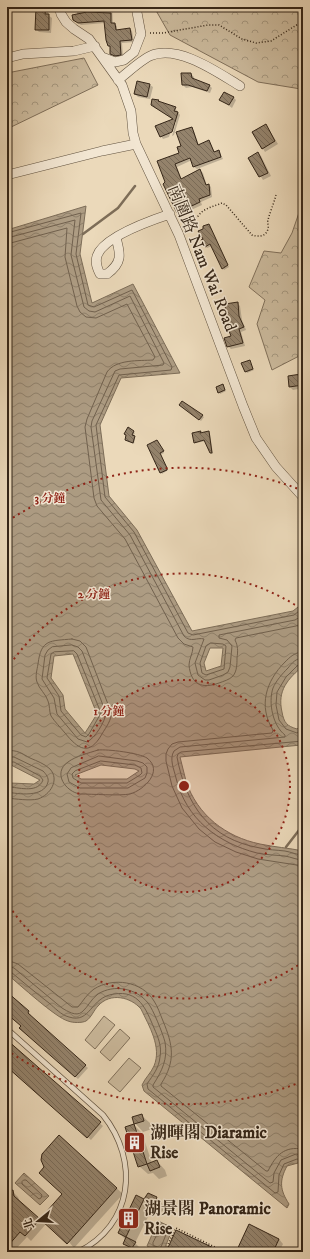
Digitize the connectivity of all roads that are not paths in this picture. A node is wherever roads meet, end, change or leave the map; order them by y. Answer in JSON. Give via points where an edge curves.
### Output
{"nodes":[{"id":1,"x":59,"y":7,"type":"edge"},
{"id":2,"x":136,"y":7,"type":"edge"},
{"id":3,"x":95,"y":46,"type":"junction"},
{"id":4,"x":102,"y":57,"type":"junction"},
{"id":5,"x":7,"y":58,"type":"edge"},
{"id":6,"x":118,"y":80,"type":"junction"},
{"id":7,"x":240,"y":86,"type":"dead end"},
{"id":8,"x":136,"y":144,"type":"junction"},
{"id":9,"x":7,"y":176,"type":"edge"},
{"id":10,"x":170,"y":214,"type":"junction"},
{"id":11,"x":116,"y":238,"type":"dead end"},
{"id":12,"x":303,"y":497,"type":"edge"},
{"id":13,"x":7,"y":1029,"type":"edge"},
{"id":14,"x":78,"y":1252,"type":"edge"}],
"edges":[{"from":1,"to":3,"type":"street","name":"南圍路 Nam Wai Road","via":[[66,22],[89,38]]},
{"from":2,"to":4,"type":"street","via":[[141,34],[134,52],[124,60],[114,62]]},
{"from":3,"to":4,"type":"street","name":"南圍路 Nam Wai Road"},
{"from":3,"to":5,"type":"street","via":[[74,51],[23,54]]},
{"from":4,"to":6,"type":"street","name":"南圍路 Nam Wai Road"},
{"from":6,"to":7,"type":"street","via":[[149,56],[162,53],[181,55]]},
{"from":6,"to":8,"type":"street","name":"南圍路 Nam Wai Road","via":[[131,111]]},
{"from":8,"to":9,"type":"street"},
{"from":8,"to":10,"type":"street","name":"南圍路 Nam Wai Road"},
{"from":10,"to":11,"type":"street","via":[[138,226]]},
{"from":10,"to":12,"type":"street","name":"南圍路 Nam Wai Road","via":[[256,438],[276,467]]},
{"from":13,"to":14,"type":"lane","via":[[103,1115],[115,1132],[123,1151],[126,1182],[118,1212],[100,1236]]}]}
